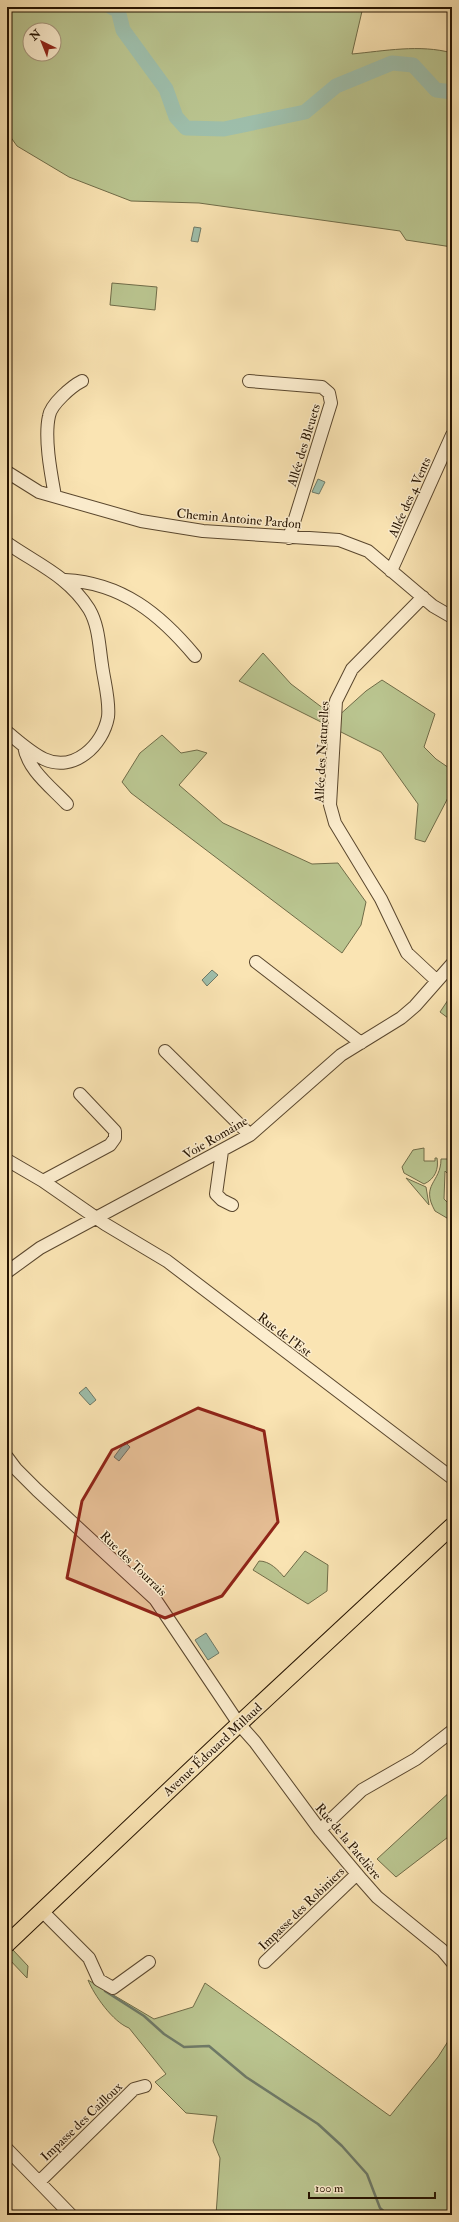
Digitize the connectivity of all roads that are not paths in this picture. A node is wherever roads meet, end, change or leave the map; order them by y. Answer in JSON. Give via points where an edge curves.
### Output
{"nodes":[{"id":1,"x":82,"y":381,"type":"dead end"},
{"id":2,"x":249,"y":382,"type":"dead end"},
{"id":3,"x":452,"y":435,"type":"edge"},
{"id":4,"x":7,"y":472,"type":"edge"},
{"id":5,"x":55,"y":496,"type":"junction"},
{"id":6,"x":289,"y":538,"type":"junction"},
{"id":7,"x":7,"y":543,"type":"edge"},
{"id":8,"x":391,"y":571,"type":"junction"},
{"id":9,"x":65,"y":580,"type":"junction"},
{"id":10,"x":423,"y":597,"type":"junction"},
{"id":11,"x":452,"y":617,"type":"edge"},
{"id":12,"x":195,"y":656,"type":"dead end"},
{"id":13,"x":7,"y":732,"type":"edge"},
{"id":14,"x":24,"y":746,"type":"junction"},
{"id":15,"x":67,"y":804,"type":"dead end"},
{"id":16,"x":256,"y":962,"type":"dead end"},
{"id":17,"x":452,"y":964,"type":"edge"},
{"id":18,"x":437,"y":981,"type":"junction"},
{"id":19,"x":361,"y":1043,"type":"junction"},
{"id":20,"x":165,"y":1050,"type":"dead end"},
{"id":21,"x":80,"y":1094,"type":"dead end"},
{"id":22,"x":250,"y":1135,"type":"junction"},
{"id":23,"x":222,"y":1150,"type":"junction"},
{"id":24,"x":7,"y":1160,"type":"edge"},
{"id":25,"x":43,"y":1181,"type":"junction"},
{"id":26,"x":232,"y":1205,"type":"dead end"},
{"id":27,"x":96,"y":1219,"type":"junction"},
{"id":28,"x":7,"y":1272,"type":"edge"},
{"id":29,"x":7,"y":1457,"type":"edge"},
{"id":30,"x":452,"y":1478,"type":"edge"},
{"id":31,"x":452,"y":1526,"type":"edge"},
{"id":32,"x":239,"y":1724,"type":"junction"},
{"id":33,"x":452,"y":1731,"type":"edge"},
{"id":34,"x":320,"y":1830,"type":"junction"},
{"id":35,"x":359,"y":1877,"type":"junction"},
{"id":36,"x":42,"y":1911,"type":"junction"},
{"id":37,"x":9,"y":1938,"type":"edge"},
{"id":38,"x":149,"y":1962,"type":"dead end"},
{"id":39,"x":265,"y":1962,"type":"dead end"},
{"id":40,"x":452,"y":1962,"type":"edge"},
{"id":41,"x":145,"y":2086,"type":"dead end"},
{"id":42,"x":7,"y":2149,"type":"edge"},
{"id":43,"x":40,"y":2181,"type":"junction"},
{"id":44,"x":71,"y":2215,"type":"edge"}],
"edges":[{"from":1,"to":5,"type":"street","via":[[69,388],[48,415],[48,452]]},
{"from":2,"to":6,"type":"street","name":"Allée des Bleuets","via":[[322,387],[329,393],[332,403]]},
{"from":3,"to":8,"type":"street","name":"Allée des 4 Vents"},
{"from":4,"to":5,"type":"street","name":"Chemin Antoine Pardon","via":[[39,492]]},
{"from":5,"to":6,"type":"street","name":"Chemin Antoine Pardon","via":[[141,521],[204,531]]},
{"from":6,"to":8,"type":"street","name":"Chemin Antoine Pardon","via":[[339,540],[368,551]]},
{"from":7,"to":9,"type":"street"},
{"from":8,"to":10,"type":"street","name":"Chemin Antoine Pardon"},
{"from":9,"to":12,"type":"street","via":[[100,584],[136,602],[167,625]]},
{"from":9,"to":14,"type":"street","via":[[81,598],[94,620],[108,704],[106,726],[86,754],[67,762],[54,763],[43,759]]},
{"from":10,"to":11,"type":"street","name":"Chemin Antoine Pardon"},
{"from":10,"to":18,"type":"street","name":"Allée des Naturelles","via":[[352,669],[336,701],[330,805],[335,823],[371,882],[407,953]]},
{"from":13,"to":14,"type":"street"},
{"from":14,"to":15,"type":"street","via":[[25,756],[30,765]]},
{"from":16,"to":19,"type":"street"},
{"from":17,"to":18,"type":"street","name":"Voie Romaine"},
{"from":18,"to":19,"type":"street","name":"Voie Romaine","via":[[401,1018]]},
{"from":19,"to":22,"type":"street","name":"Voie Romaine","via":[[336,1059]]},
{"from":20,"to":22,"type":"street"},
{"from":21,"to":25,"type":"street","via":[[116,1131],[115,1138],[110,1145]]},
{"from":22,"to":23,"type":"street","name":"Voie Romaine"},
{"from":23,"to":26,"type":"street","via":[[216,1194]]},
{"from":23,"to":27,"type":"street","name":"Voie Romaine"},
{"from":24,"to":25,"type":"street","name":"Rue de l'Est"},
{"from":25,"to":27,"type":"street","name":"Rue de l'Est"},
{"from":27,"to":28,"type":"street","name":"Voie Romaine","via":[[40,1248]]},
{"from":27,"to":30,"type":"street","name":"Rue de l'Est","via":[[167,1261]]},
{"from":29,"to":32,"type":"street","name":"Rue des Tourrais","via":[[32,1485],[155,1600]]},
{"from":31,"to":32,"type":"main road","name":"Avenue Édouard Millaud"},
{"from":32,"to":34,"type":"street","name":"Rue de la Patelière"},
{"from":32,"to":36,"type":"main road","name":"Avenue Édouard Millaud"},
{"from":33,"to":34,"type":"street","via":[[416,1759],[362,1790]]},
{"from":34,"to":35,"type":"street","name":"Rue de la Patelière"},
{"from":35,"to":39,"type":"street","name":"Impasse des Robiniers"},
{"from":35,"to":40,"type":"street","name":"Rue de la Patelière","via":[[377,1897],[442,1950]]},
{"from":36,"to":37,"type":"main road","name":"Avenue Édouard Millaud"},
{"from":36,"to":38,"type":"street","via":[[89,1958],[99,1980],[113,1988]]},
{"from":41,"to":43,"type":"street","name":"Impasse des Cailloux","via":[[134,2089]]},
{"from":42,"to":43,"type":"street","via":[[29,2174]]},
{"from":43,"to":44,"type":"street"}]}
